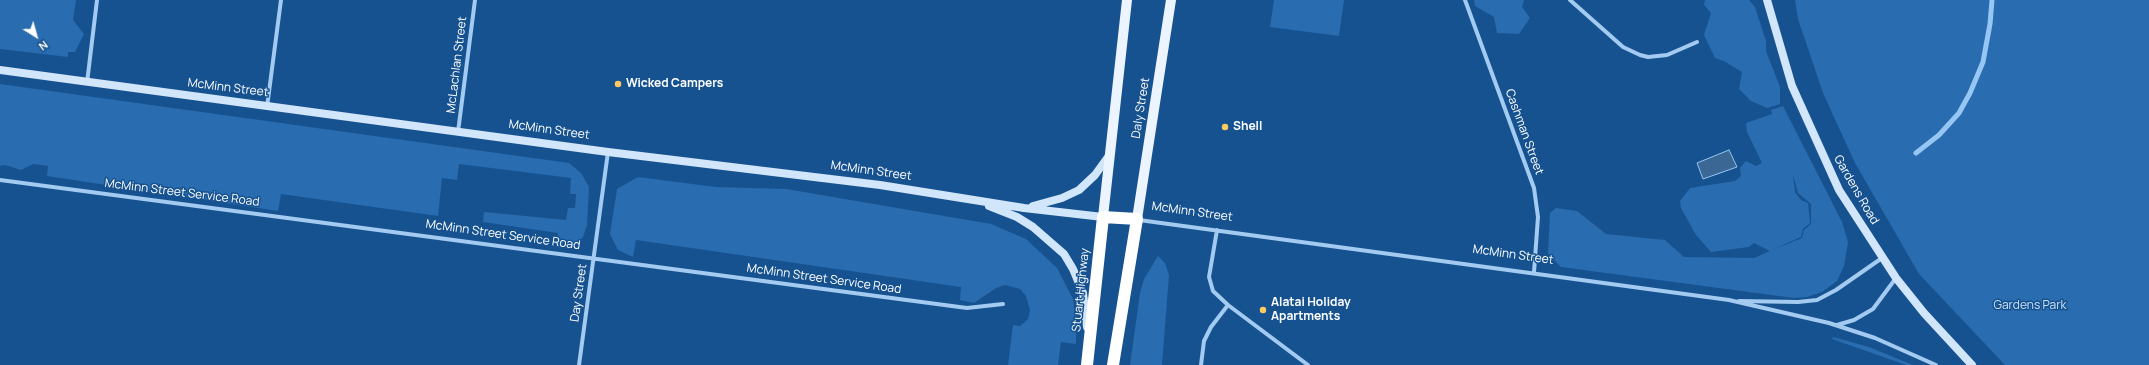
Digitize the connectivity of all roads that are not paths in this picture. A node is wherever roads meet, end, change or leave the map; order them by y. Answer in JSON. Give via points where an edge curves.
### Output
{"nodes":[{"id":1,"x":97,"y":0,"type":"edge"},
{"id":2,"x":281,"y":0,"type":"edge"},
{"id":3,"x":475,"y":0,"type":"edge"},
{"id":4,"x":1127,"y":0,"type":"edge"},
{"id":5,"x":1171,"y":0,"type":"edge"},
{"id":6,"x":1570,"y":0,"type":"edge"},
{"id":7,"x":1767,"y":0,"type":"edge"},
{"id":8,"x":1465,"y":1,"type":"edge"},
{"id":9,"x":1696,"y":42,"type":"dead end"},
{"id":10,"x":3,"y":71,"type":"edge"},
{"id":11,"x":87,"y":83,"type":"junction"},
{"id":12,"x":267,"y":107,"type":"junction"},
{"id":13,"x":458,"y":132,"type":"junction"},
{"id":14,"x":608,"y":152,"type":"junction"},
{"id":15,"x":1108,"y":157,"type":"junction"},
{"id":16,"x":0,"y":180,"type":"edge"},
{"id":17,"x":960,"y":198,"type":"junction"},
{"id":18,"x":1024,"y":208,"type":"junction"},
{"id":19,"x":1103,"y":217,"type":"junction"},
{"id":20,"x":1137,"y":219,"type":"junction"},
{"id":21,"x":1216,"y":230,"type":"junction"},
{"id":22,"x":595,"y":258,"type":"junction"},
{"id":23,"x":1882,"y":258,"type":"junction"},
{"id":24,"x":1534,"y":272,"type":"junction"},
{"id":25,"x":1896,"y":278,"type":"junction"},
{"id":26,"x":1729,"y":300,"type":"junction"},
{"id":27,"x":1003,"y":304,"type":"dead end"},
{"id":28,"x":1228,"y":305,"type":"junction"},
{"id":29,"x":1837,"y":326,"type":"junction"},
{"id":30,"x":1088,"y":359,"type":"edge"},
{"id":31,"x":1927,"y":363,"type":"edge"},
{"id":32,"x":579,"y":365,"type":"edge"},
{"id":33,"x":1114,"y":365,"type":"edge"},
{"id":34,"x":1201,"y":365,"type":"edge"},
{"id":35,"x":1308,"y":365,"type":"edge"},
{"id":36,"x":1936,"y":365,"type":"edge"},
{"id":37,"x":1972,"y":365,"type":"edge"}],
"edges":[{"from":1,"to":11,"type":"street"},
{"from":2,"to":12,"type":"street"},
{"from":3,"to":13,"type":"street","name":"McLachlan Street"},
{"from":4,"to":15,"type":"main road"},
{"from":5,"to":20,"type":"main road","name":"Daly Street"},
{"from":6,"to":9,"type":"street","via":[[1623,47],[1640,55],[1667,55]]},
{"from":7,"to":23,"type":"street","name":"Gardens Road","via":[[1792,86],[1808,125],[1840,190]]},
{"from":8,"to":24,"type":"street","name":"Cashman Street","via":[[1534,188],[1538,217]]},
{"from":10,"to":11,"type":"street","name":"McMinn Street"},
{"from":11,"to":12,"type":"street","name":"McMinn Street"},
{"from":12,"to":13,"type":"street","name":"McMinn Street"},
{"from":13,"to":14,"type":"street","name":"McMinn Street"},
{"from":14,"to":17,"type":"street","name":"McMinn Street","via":[[880,185]]},
{"from":14,"to":22,"type":"street","name":"Day Street"},
{"from":15,"to":18,"type":"street","via":[[1095,175],[1079,190],[1049,203]]},
{"from":15,"to":19,"type":"main road"},
{"from":16,"to":22,"type":"street","name":"McMinn Street Service Road"},
{"from":17,"to":18,"type":"street","name":"McMinn Street"},
{"from":17,"to":30,"type":"street","via":[[1017,217],[1046,236],[1064,254],[1074,269],[1083,293]]},
{"from":18,"to":19,"type":"street","name":"McMinn Street"},
{"from":19,"to":20,"type":"highway","name":"McMinn Street"},
{"from":19,"to":30,"type":"highway","name":"Stuart Highway"},
{"from":20,"to":21,"type":"street","name":"McMinn Street"},
{"from":20,"to":33,"type":"highway"},
{"from":21,"to":24,"type":"street","name":"McMinn Street"},
{"from":21,"to":28,"type":"street","via":[[1209,277],[1213,291]]},
{"from":22,"to":27,"type":"street","name":"McMinn Street Service Road","via":[[967,308]]},
{"from":22,"to":32,"type":"street","name":"Day Street"},
{"from":23,"to":25,"type":"street","name":"Gardens Road"},
{"from":23,"to":26,"type":"street","via":[[1817,300]]},
{"from":24,"to":26,"type":"street","name":"McMinn Street"},
{"from":25,"to":29,"type":"street","via":[[1873,309]]},
{"from":25,"to":37,"type":"street","name":"Gardens Road"},
{"from":26,"to":29,"type":"street"},
{"from":28,"to":34,"type":"street","via":[[1204,341]]},
{"from":28,"to":35,"type":"street"},
{"from":29,"to":31,"type":"street","via":[[1875,338]]},
{"from":31,"to":36,"type":"street"}]}
